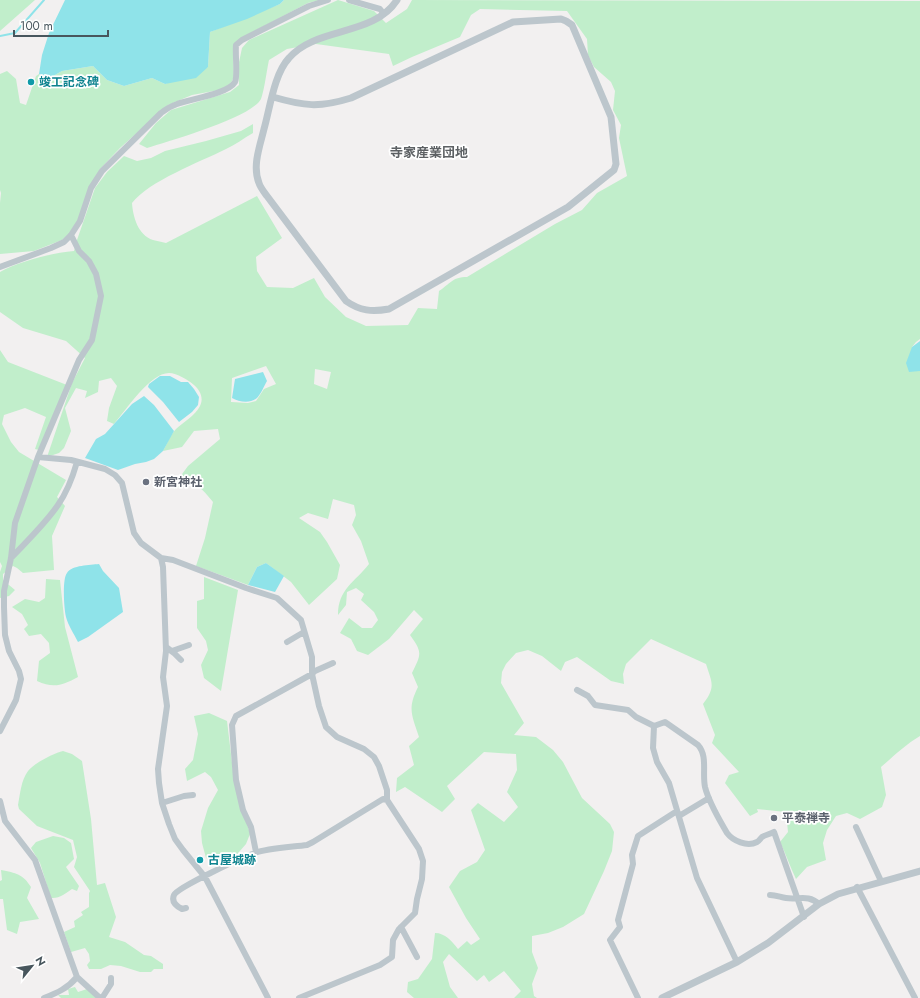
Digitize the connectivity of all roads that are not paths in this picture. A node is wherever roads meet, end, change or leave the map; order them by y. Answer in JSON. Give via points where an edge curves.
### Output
{"nodes":[{"id":1,"x":328,"y":0,"type":"edge"},
{"id":2,"x":349,"y":0,"type":"edge"},
{"id":3,"x":396,"y":0,"type":"edge"},
{"id":4,"x":384,"y":14,"type":"junction"},
{"id":5,"x":273,"y":97,"type":"junction"},
{"id":6,"x":70,"y":235,"type":"junction"},
{"id":7,"x":0,"y":266,"type":"edge"},
{"id":8,"x":38,"y":457,"type":"junction"},
{"id":9,"x":77,"y":462,"type":"junction"},
{"id":10,"x":11,"y":558,"type":"junction"},
{"id":11,"x":161,"y":558,"type":"junction"},
{"id":12,"x":2,"y":607,"type":"edge"},
{"id":13,"x":304,"y":632,"type":"junction"},
{"id":14,"x":287,"y":642,"type":"dead end"},
{"id":15,"x":189,"y":646,"type":"dead end"},
{"id":16,"x":169,"y":649,"type":"junction"},
{"id":17,"x":181,"y":660,"type":"dead end"},
{"id":18,"x":333,"y":663,"type":"dead end"},
{"id":19,"x":312,"y":674,"type":"junction"},
{"id":20,"x":577,"y":690,"type":"dead end"},
{"id":21,"x":654,"y":726,"type":"junction"},
{"id":22,"x":0,"y":731,"type":"edge"},
{"id":23,"x":193,"y":795,"type":"dead end"},
{"id":24,"x":709,"y":798,"type":"junction"},
{"id":25,"x":387,"y":800,"type":"junction"},
{"id":26,"x":0,"y":801,"type":"edge"},
{"id":27,"x":162,"y":803,"type":"junction"},
{"id":28,"x":1,"y":812,"type":"edge"},
{"id":29,"x":678,"y":814,"type":"junction"},
{"id":30,"x":856,"y":827,"type":"dead end"},
{"id":31,"x":256,"y":852,"type":"junction"},
{"id":32,"x":920,"y":871,"type":"edge"},
{"id":33,"x":205,"y":876,"type":"junction"},
{"id":34,"x":881,"y":881,"type":"junction"},
{"id":35,"x":857,"y":888,"type":"junction"},
{"id":36,"x":770,"y":895,"type":"dead end"},
{"id":37,"x":797,"y":898,"type":"junction"},
{"id":38,"x":819,"y":904,"type":"junction"},
{"id":39,"x":186,"y":908,"type":"dead end"},
{"id":40,"x":804,"y":916,"type":"junction"},
{"id":41,"x":401,"y":928,"type":"junction"},
{"id":42,"x":416,"y":957,"type":"dead end"},
{"id":43,"x":737,"y":962,"type":"junction"},
{"id":44,"x":77,"y":977,"type":"junction"},
{"id":45,"x":111,"y":978,"type":"dead end"},
{"id":46,"x":44,"y":998,"type":"edge"},
{"id":47,"x":101,"y":998,"type":"edge"},
{"id":48,"x":268,"y":998,"type":"edge"},
{"id":49,"x":299,"y":998,"type":"edge"},
{"id":50,"x":638,"y":998,"type":"edge"},
{"id":51,"x":662,"y":998,"type":"edge"},
{"id":52,"x":915,"y":998,"type":"edge"}],
"edges":[{"from":1,"to":6,"type":"street","via":[[308,6],[236,45],[236,77],[231,86],[220,92],[177,104],[161,113],[102,171],[91,188],[80,221]]},
{"from":2,"to":4,"type":"street","via":[[380,9]]},
{"from":3,"to":4,"type":"street"},
{"from":4,"to":5,"type":"street","via":[[364,25],[318,39],[298,50],[288,58],[282,68]]},
{"from":5,"to":5,"type":"street","via":[[257,158],[258,183],[338,292],[356,308],[366,311],[389,309],[399,304],[568,207],[614,170],[616,164],[611,117],[572,26],[561,19],[513,22],[335,104],[299,104]]},
{"from":6,"to":7,"type":"street","via":[[64,242],[51,248]]},
{"from":6,"to":8,"type":"street","via":[[78,251],[89,261],[96,274],[101,296],[92,340],[79,360]]},
{"from":8,"to":9,"type":"street"},
{"from":8,"to":10,"type":"street","via":[[15,523]]},
{"from":9,"to":10,"type":"street","via":[[59,504]]},
{"from":9,"to":11,"type":"street","via":[[115,475],[122,483],[134,533],[141,544]]},
{"from":10,"to":12,"type":"street"},
{"from":11,"to":13,"type":"street","via":[[173,560],[277,598],[301,620]]},
{"from":11,"to":16,"type":"street"},
{"from":12,"to":22,"type":"street","via":[[5,635],[20,679],[16,700]]},
{"from":13,"to":14,"type":"street"},
{"from":13,"to":19,"type":"street","via":[[312,657]]},
{"from":15,"to":16,"type":"street"},
{"from":16,"to":17,"type":"street"},
{"from":16,"to":27,"type":"street","via":[[163,677],[167,706],[158,769]]},
{"from":18,"to":19,"type":"street"},
{"from":19,"to":25,"type":"street","via":[[326,727],[338,737],[364,749],[374,757],[387,790]]},
{"from":19,"to":31,"type":"street","via":[[236,716],[232,725],[236,780]]},
{"from":20,"to":21,"type":"street","via":[[588,696],[595,705],[628,710]]},
{"from":21,"to":24,"type":"street","via":[[665,722],[702,750]]},
{"from":21,"to":29,"type":"street","via":[[653,748],[657,762],[669,783]]},
{"from":23,"to":27,"type":"street"},
{"from":24,"to":29,"type":"street"},
{"from":24,"to":37,"type":"street","via":[[727,834],[734,840],[743,844],[756,842],[774,832]]},
{"from":25,"to":31,"type":"street","via":[[383,799],[307,845]]},
{"from":25,"to":41,"type":"street","via":[[419,849],[423,861],[415,913]]},
{"from":26,"to":28,"type":"street"},
{"from":27,"to":33,"type":"street","via":[[168,824],[176,839]]},
{"from":28,"to":44,"type":"street","via":[[11,830],[35,860]]},
{"from":29,"to":43,"type":"street","via":[[697,878]]},
{"from":29,"to":50,"type":"street","via":[[638,836],[618,920],[620,927],[610,940]]},
{"from":30,"to":34,"type":"street"},
{"from":31,"to":33,"type":"street"},
{"from":32,"to":34,"type":"street"},
{"from":33,"to":39,"type":"street","via":[[177,891],[173,896],[176,906]]},
{"from":33,"to":48,"type":"street"},
{"from":34,"to":35,"type":"street"},
{"from":35,"to":38,"type":"street"},
{"from":35,"to":52,"type":"street"},
{"from":36,"to":37,"type":"street"},
{"from":37,"to":38,"type":"street","via":[[814,900]]},
{"from":37,"to":40,"type":"street"},
{"from":38,"to":40,"type":"street"},
{"from":40,"to":43,"type":"street"},
{"from":41,"to":42,"type":"street"},
{"from":41,"to":49,"type":"street","via":[[393,940],[392,957],[380,965]]},
{"from":43,"to":51,"type":"street"},
{"from":44,"to":46,"type":"street","via":[[69,986]]},
{"from":44,"to":47,"type":"street"},
{"from":45,"to":47,"type":"street","via":[[111,984]]}]}
